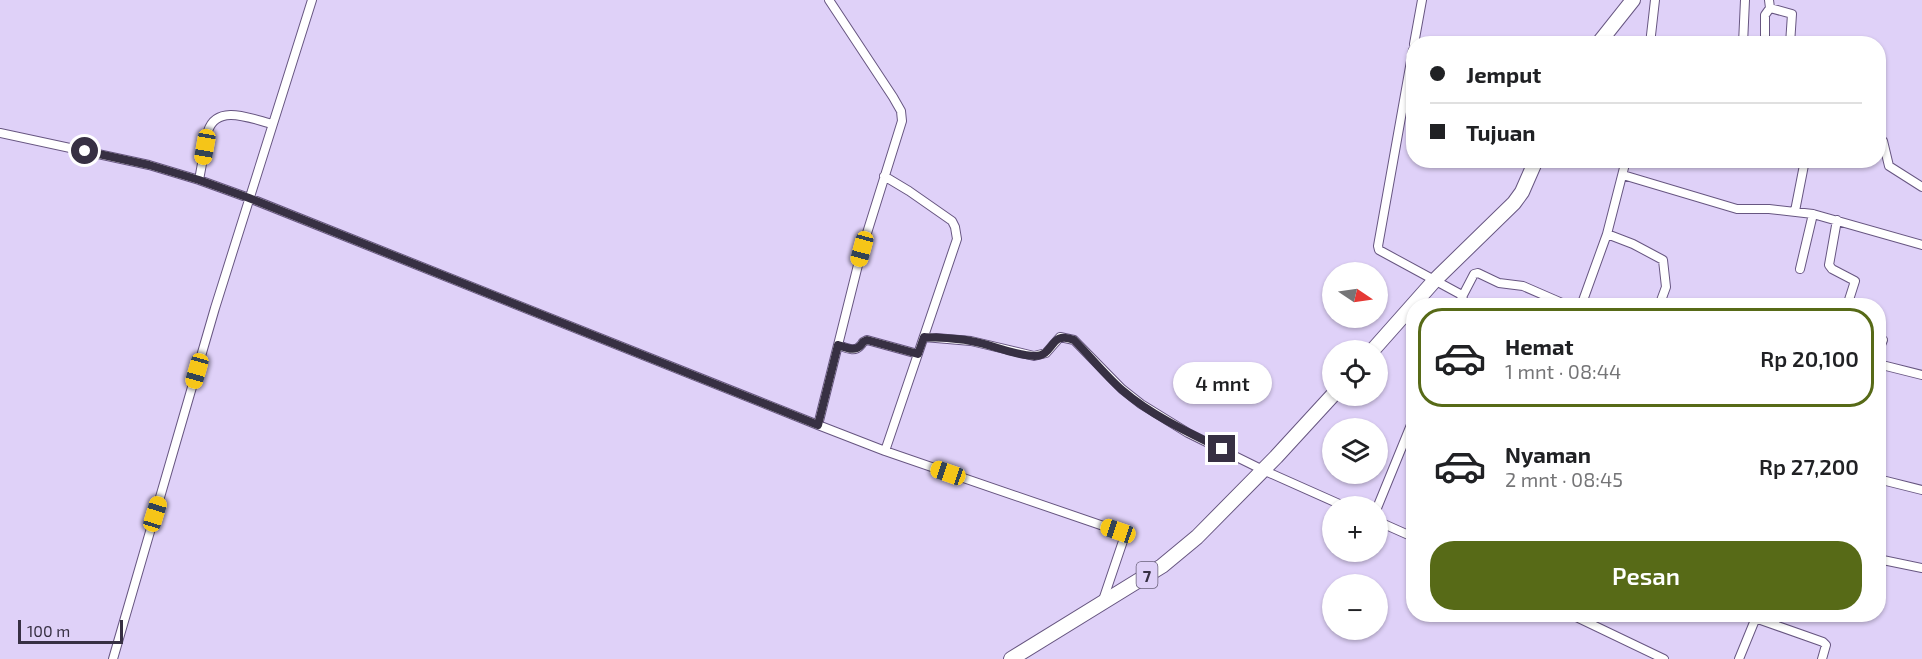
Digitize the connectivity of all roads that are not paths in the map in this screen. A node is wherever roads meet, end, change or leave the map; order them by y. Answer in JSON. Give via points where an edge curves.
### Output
{"nodes":[{"id":1,"x":312,"y":0,"type":"edge"},
{"id":2,"x":829,"y":0,"type":"edge"},
{"id":3,"x":1422,"y":0,"type":"edge"},
{"id":4,"x":1633,"y":0,"type":"edge"},
{"id":5,"x":1655,"y":0,"type":"edge"},
{"id":6,"x":1744,"y":0,"type":"edge"},
{"id":7,"x":1769,"y":4,"type":"edge"},
{"id":8,"x":1415,"y":36,"type":"edge"},
{"id":9,"x":1604,"y":36,"type":"edge"},
{"id":10,"x":1651,"y":36,"type":"edge"},
{"id":11,"x":1743,"y":36,"type":"edge"},
{"id":12,"x":1765,"y":36,"type":"edge"},
{"id":13,"x":1791,"y":36,"type":"edge"},
{"id":14,"x":1406,"y":89,"type":"edge"},
{"id":15,"x":272,"y":124,"type":"junction"},
{"id":16,"x":0,"y":133,"type":"edge"},
{"id":17,"x":1886,"y":154,"type":"edge"},
{"id":18,"x":1532,"y":168,"type":"edge"},
{"id":19,"x":1624,"y":168,"type":"edge"},
{"id":20,"x":1803,"y":168,"type":"edge"},
{"id":21,"x":1623,"y":175,"type":"junction"},
{"id":22,"x":884,"y":176,"type":"junction"},
{"id":23,"x":199,"y":180,"type":"junction"},
{"id":24,"x":1922,"y":187,"type":"edge"},
{"id":25,"x":249,"y":198,"type":"junction"},
{"id":26,"x":1795,"y":211,"type":"junction"},
{"id":27,"x":1813,"y":214,"type":"junction"},
{"id":28,"x":1837,"y":220,"type":"junction"},
{"id":29,"x":1607,"y":234,"type":"junction"},
{"id":30,"x":1922,"y":245,"type":"edge"},
{"id":31,"x":1800,"y":269,"type":"dead end"},
{"id":32,"x":1435,"y":280,"type":"junction"},
{"id":33,"x":1419,"y":298,"type":"edge"},
{"id":34,"x":1460,"y":298,"type":"edge"},
{"id":35,"x":1464,"y":298,"type":"edge"},
{"id":36,"x":1551,"y":298,"type":"edge"},
{"id":37,"x":1584,"y":298,"type":"edge"},
{"id":38,"x":1663,"y":298,"type":"edge"},
{"id":39,"x":1850,"y":298,"type":"edge"},
{"id":40,"x":1406,"y":313,"type":"edge"},
{"id":41,"x":924,"y":337,"type":"junction"},
{"id":42,"x":1382,"y":340,"type":"edge"},
{"id":43,"x":838,"y":345,"type":"junction"},
{"id":44,"x":918,"y":354,"type":"junction"},
{"id":45,"x":1886,"y":366,"type":"edge"},
{"id":46,"x":1922,"y":375,"type":"edge"},
{"id":47,"x":1323,"y":406,"type":"edge"},
{"id":48,"x":818,"y":425,"type":"junction"},
{"id":49,"x":1406,"y":437,"type":"edge"},
{"id":50,"x":885,"y":451,"type":"junction"},
{"id":51,"x":1264,"y":469,"type":"junction"},
{"id":52,"x":1886,"y":481,"type":"edge"},
{"id":53,"x":1922,"y":490,"type":"edge"},
{"id":54,"x":1322,"y":496,"type":"edge"},
{"id":55,"x":1382,"y":496,"type":"edge"},
{"id":56,"x":1388,"y":526,"type":"edge"},
{"id":57,"x":1406,"y":534,"type":"edge"},
{"id":58,"x":1886,"y":561,"type":"edge"},
{"id":59,"x":1922,"y":568,"type":"edge"},
{"id":60,"x":1101,"y":604,"type":"junction"},
{"id":61,"x":1587,"y":622,"type":"edge"},
{"id":62,"x":1754,"y":622,"type":"edge"},
{"id":63,"x":1771,"y":622,"type":"edge"},
{"id":64,"x":113,"y":659,"type":"edge"},
{"id":65,"x":1011,"y":659,"type":"edge"},
{"id":66,"x":1664,"y":659,"type":"edge"},
{"id":67,"x":1739,"y":659,"type":"edge"},
{"id":68,"x":1822,"y":659,"type":"edge"}],
"edges":[{"from":1,"to":15,"type":"street"},
{"from":2,"to":22,"type":"street","via":[[901,111],[902,121]]},
{"from":3,"to":8,"type":"street"},
{"from":4,"to":9,"type":"highway"},
{"from":5,"to":10,"type":"street"},
{"from":6,"to":11,"type":"street"},
{"from":7,"to":12,"type":"street"},
{"from":7,"to":13,"type":"street","via":[[1773,11],[1792,14]]},
{"from":14,"to":32,"type":"street","via":[[1378,246],[1380,252]]},
{"from":15,"to":23,"type":"street","via":[[239,115],[214,120],[208,131]]},
{"from":15,"to":25,"type":"street"},
{"from":16,"to":23,"type":"street","via":[[149,165]]},
{"from":17,"to":24,"type":"street","via":[[1889,166]]},
{"from":18,"to":32,"type":"highway","via":[[1514,202]]},
{"from":19,"to":21,"type":"street"},
{"from":20,"to":26,"type":"street"},
{"from":21,"to":26,"type":"street","via":[[1737,209]]},
{"from":21,"to":29,"type":"street"},
{"from":22,"to":41,"type":"street","via":[[952,221],[957,233]]},
{"from":22,"to":43,"type":"street"},
{"from":23,"to":25,"type":"street"},
{"from":25,"to":48,"type":"street"},
{"from":25,"to":64,"type":"street"},
{"from":26,"to":27,"type":"street"},
{"from":27,"to":28,"type":"street"},
{"from":27,"to":31,"type":"street"},
{"from":28,"to":30,"type":"street"},
{"from":28,"to":39,"type":"street","via":[[1829,265],[1855,281]]},
{"from":29,"to":37,"type":"street"},
{"from":29,"to":38,"type":"street","via":[[1663,260],[1666,287]]},
{"from":32,"to":33,"type":"highway"},
{"from":32,"to":34,"type":"street","via":[[1457,292]]},
{"from":35,"to":36,"type":"street","via":[[1478,273]]},
{"from":40,"to":42,"type":"highway"},
{"from":41,"to":44,"type":"street"},
{"from":41,"to":51,"type":"street","via":[[971,341],[1034,356],[1046,353],[1060,338],[1069,338],[1141,404],[1188,433]]},
{"from":43,"to":44,"type":"street","via":[[854,350],[867,340]]},
{"from":43,"to":48,"type":"street"},
{"from":44,"to":50,"type":"street"},
{"from":45,"to":46,"type":"street"},
{"from":47,"to":51,"type":"highway","number":"7"},
{"from":48,"to":50,"type":"street"},
{"from":49,"to":55,"type":"street"},
{"from":50,"to":60,"type":"street","via":[[1118,531],[1123,541]]},
{"from":51,"to":54,"type":"street"},
{"from":51,"to":60,"type":"highway","number":"7","via":[[1197,537],[1162,566]]},
{"from":52,"to":53,"type":"street"},
{"from":56,"to":57,"type":"street"},
{"from":58,"to":59,"type":"street"},
{"from":60,"to":65,"type":"highway","number":"7"},
{"from":61,"to":66,"type":"street"},
{"from":62,"to":67,"type":"street"},
{"from":63,"to":68,"type":"street","via":[[1823,642],[1826,645]]}]}
